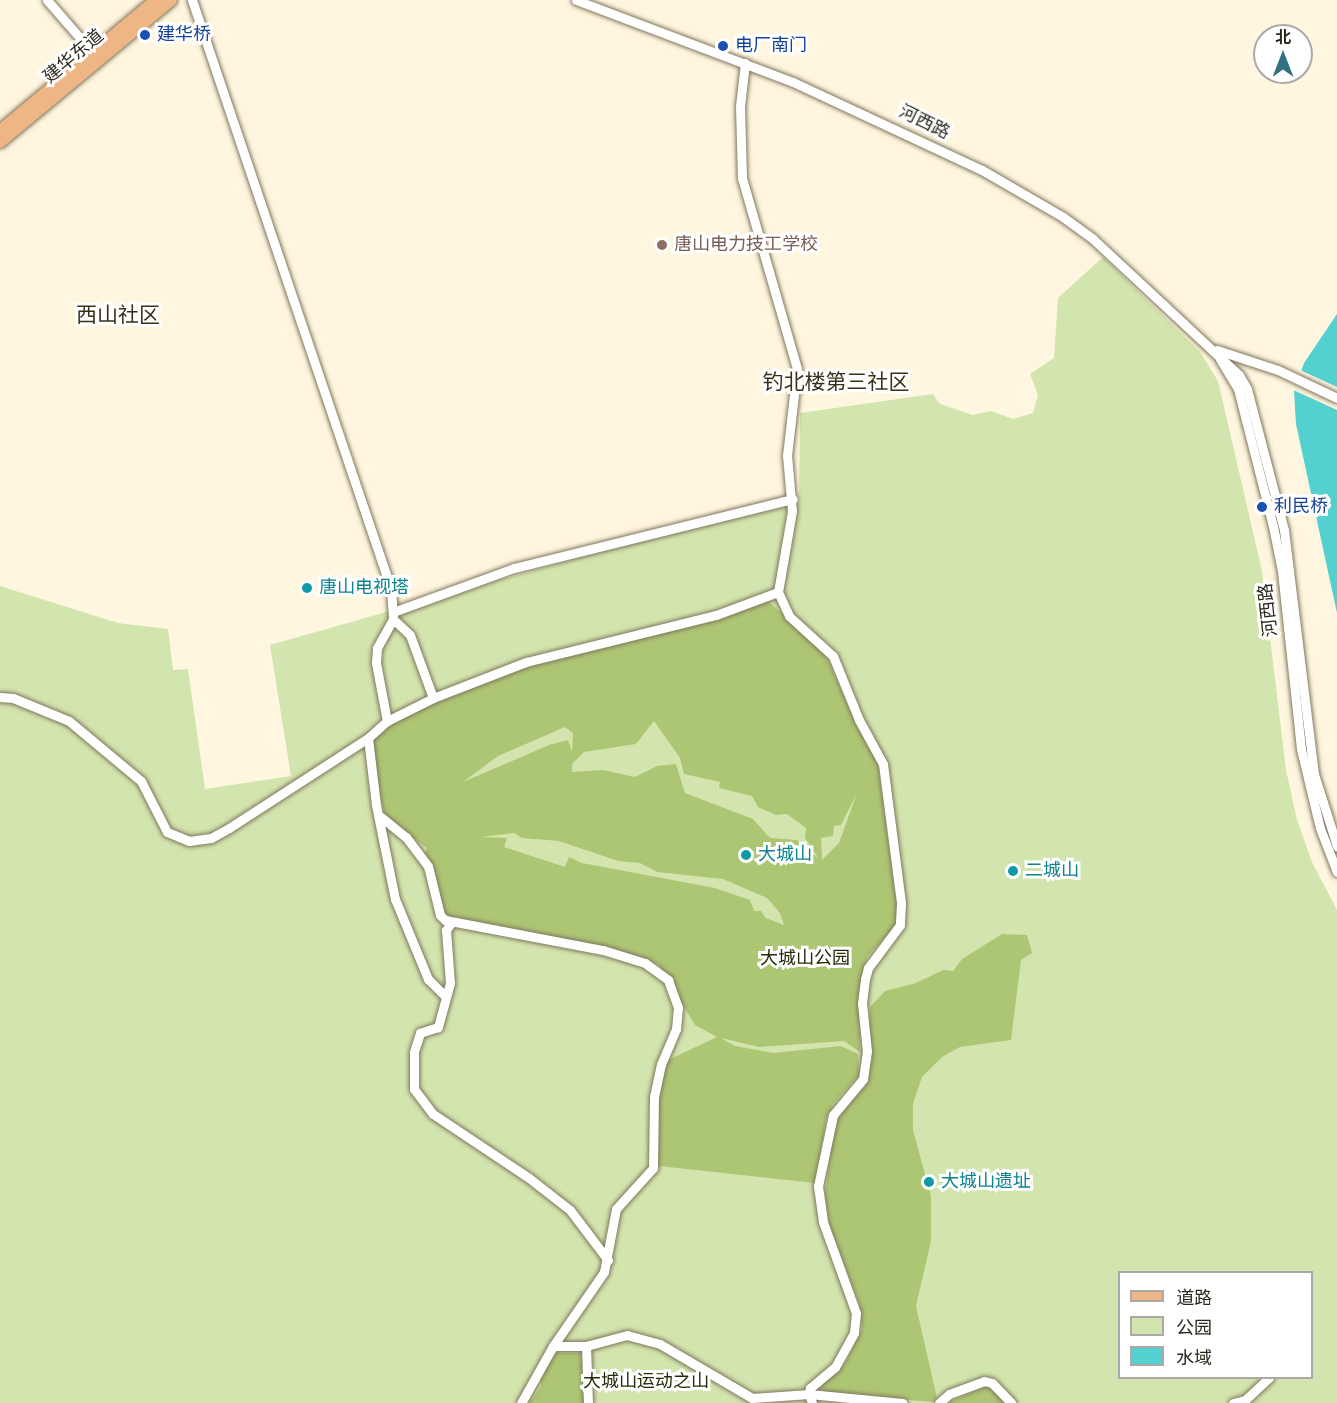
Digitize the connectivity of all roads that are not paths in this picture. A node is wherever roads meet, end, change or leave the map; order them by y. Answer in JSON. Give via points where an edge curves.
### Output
{"nodes":[{"id":1,"x":47,"y":0,"type":"edge"},
{"id":2,"x":156,"y":0,"type":"edge"},
{"id":3,"x":171,"y":0,"type":"edge"},
{"id":4,"x":192,"y":0,"type":"edge"},
{"id":5,"x":576,"y":0,"type":"edge"},
{"id":6,"x":93,"y":53,"type":"junction"},
{"id":7,"x":744,"y":63,"type":"junction"},
{"id":8,"x":0,"y":131,"type":"edge"},
{"id":9,"x":0,"y":142,"type":"edge"},
{"id":10,"x":1215,"y":349,"type":"junction"},
{"id":11,"x":1337,"y":398,"type":"edge"},
{"id":12,"x":793,"y":499,"type":"junction"},
{"id":13,"x":778,"y":592,"type":"junction"},
{"id":14,"x":393,"y":615,"type":"junction"},
{"id":15,"x":0,"y":697,"type":"edge"},
{"id":16,"x":433,"y":698,"type":"junction"},
{"id":17,"x":387,"y":721,"type":"junction"},
{"id":18,"x":368,"y":738,"type":"junction"},
{"id":19,"x":381,"y":817,"type":"junction"},
{"id":20,"x":1337,"y":846,"type":"edge"},
{"id":21,"x":1337,"y":872,"type":"edge"},
{"id":22,"x":451,"y":923,"type":"junction"},
{"id":23,"x":446,"y":997,"type":"junction"},
{"id":24,"x":608,"y":1260,"type":"junction"},
{"id":25,"x":553,"y":1346,"type":"junction"},
{"id":26,"x":586,"y":1346,"type":"junction"},
{"id":27,"x":1267,"y":1379,"type":"edge"},
{"id":28,"x":811,"y":1399,"type":"edge"},
{"id":29,"x":759,"y":1401,"type":"edge"},
{"id":30,"x":521,"y":1403,"type":"edge"},
{"id":31,"x":588,"y":1403,"type":"edge"},
{"id":32,"x":903,"y":1403,"type":"edge"},
{"id":33,"x":939,"y":1403,"type":"edge"},
{"id":34,"x":1011,"y":1403,"type":"edge"},
{"id":35,"x":1233,"y":1403,"type":"edge"}],
"edges":[{"from":1,"to":6,"type":"street"},
{"from":2,"to":6,"type":"main road","name":"建华东道"},
{"from":3,"to":9,"type":"main road","name":"建华东道"},
{"from":4,"to":14,"type":"street","via":[[392,589]]},
{"from":5,"to":7,"type":"street","name":"河西路"},
{"from":6,"to":8,"type":"main road","name":"建华东道"},
{"from":7,"to":10,"type":"street","name":"河西路","via":[[884,121],[982,170],[1063,217]]},
{"from":7,"to":12,"type":"street","via":[[740,106],[742,178],[797,369],[787,455]]},
{"from":10,"to":11,"type":"street"},
{"from":10,"to":20,"type":"street","name":"河西路","via":[[1247,389],[1284,530],[1314,774]]},
{"from":10,"to":21,"type":"street","name":"河西路","via":[[1238,389],[1273,526],[1282,571],[1301,749],[1314,809]]},
{"from":12,"to":13,"type":"street"},
{"from":12,"to":14,"type":"street","via":[[514,568]]},
{"from":13,"to":16,"type":"street","via":[[716,615],[526,662]]},
{"from":13,"to":28,"type":"street","via":[[789,616],[833,656],[859,720],[883,764],[901,903],[900,925],[868,968],[862,1003],[867,1051],[863,1079],[833,1115],[818,1186],[823,1222],[856,1313],[854,1333],[835,1366],[810,1388]]},
{"from":14,"to":16,"type":"street","via":[[410,636]]},
{"from":14,"to":17,"type":"street","via":[[377,648],[376,663]]},
{"from":15,"to":18,"type":"street","via":[[13,698],[69,721],[141,781],[167,832],[189,841],[211,838],[229,828]]},
{"from":16,"to":17,"type":"street"},
{"from":17,"to":18,"type":"street"},
{"from":18,"to":19,"type":"street"},
{"from":19,"to":22,"type":"street","via":[[406,837],[428,866],[440,915]]},
{"from":19,"to":23,"type":"street","via":[[395,899],[428,979]]},
{"from":22,"to":23,"type":"street","via":[[446,930],[451,970]]},
{"from":22,"to":24,"type":"street","via":[[603,950],[645,963],[668,980],[678,1015],[654,1097],[653,1168],[616,1209]]},
{"from":23,"to":24,"type":"street","via":[[438,1027],[420,1033],[414,1052],[414,1089],[433,1114],[570,1210]]},
{"from":24,"to":25,"type":"street","via":[[604,1272]]},
{"from":25,"to":26,"type":"street"},
{"from":25,"to":30,"type":"street"},
{"from":26,"to":29,"type":"street","via":[[614,1336],[645,1337]]},
{"from":26,"to":31,"type":"street"},
{"from":27,"to":35,"type":"street","via":[[1245,1400]]},
{"from":28,"to":29,"type":"street"},
{"from":28,"to":32,"type":"street"},
{"from":33,"to":34,"type":"street","via":[[948,1394],[984,1381],[992,1383]]}]}
